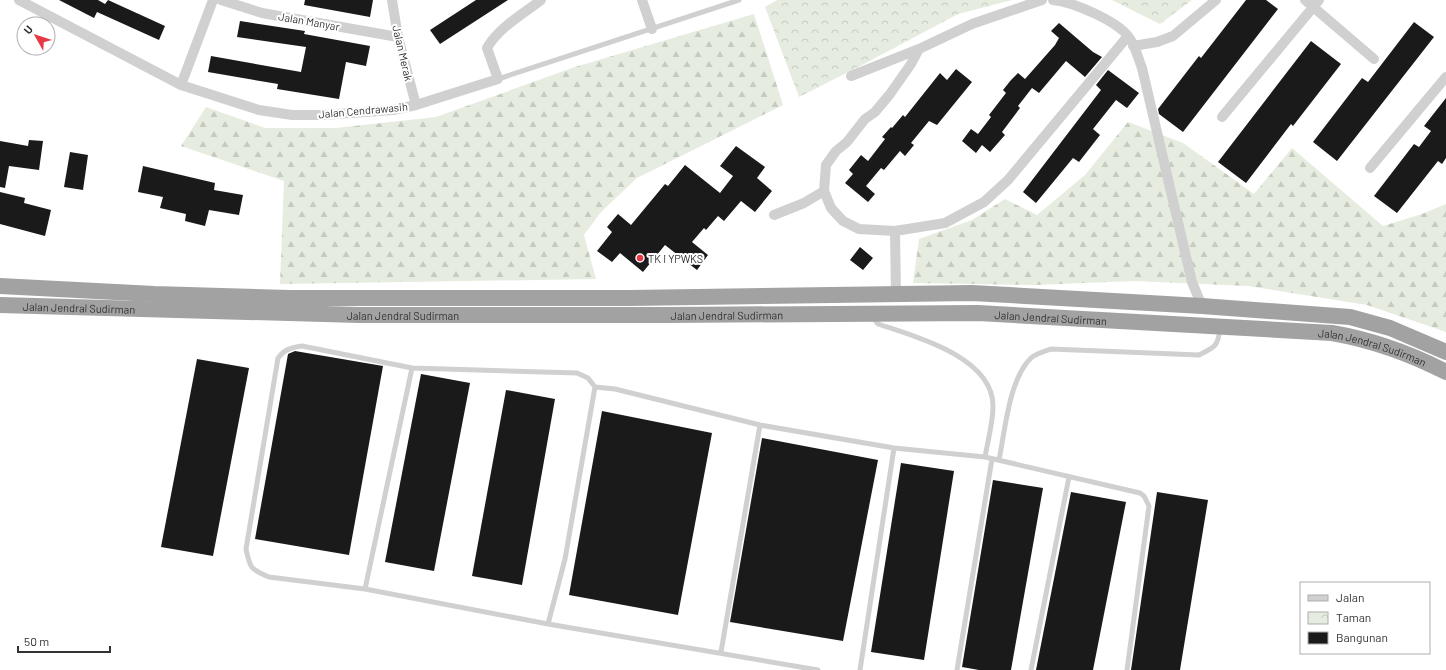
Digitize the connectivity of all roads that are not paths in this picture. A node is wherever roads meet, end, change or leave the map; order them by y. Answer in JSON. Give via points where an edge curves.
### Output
{"nodes":[{"id":1,"x":19,"y":0,"type":"edge"},
{"id":2,"x":213,"y":0,"type":"edge"},
{"id":3,"x":221,"y":0,"type":"edge"},
{"id":4,"x":392,"y":0,"type":"edge"},
{"id":5,"x":541,"y":0,"type":"edge"},
{"id":6,"x":642,"y":0,"type":"edge"},
{"id":7,"x":739,"y":0,"type":"edge"},
{"id":8,"x":1042,"y":0,"type":"edge"},
{"id":9,"x":1053,"y":0,"type":"edge"},
{"id":10,"x":1216,"y":0,"type":"edge"},
{"id":11,"x":1305,"y":0,"type":"edge"},
{"id":12,"x":1316,"y":4,"type":"edge"},
{"id":13,"x":652,"y":29,"type":"junction"},
{"id":14,"x":1128,"y":36,"type":"junction"},
{"id":15,"x":398,"y":37,"type":"junction"},
{"id":16,"x":1133,"y":46,"type":"junction"},
{"id":17,"x":919,"y":49,"type":"junction"},
{"id":18,"x":1374,"y":59,"type":"dead end"},
{"id":19,"x":851,"y":76,"type":"dead end"},
{"id":20,"x":1446,"y":77,"type":"edge"},
{"id":21,"x":498,"y":79,"type":"junction"},
{"id":22,"x":181,"y":85,"type":"junction"},
{"id":23,"x":416,"y":105,"type":"junction"},
{"id":24,"x":1222,"y":117,"type":"dead end"},
{"id":25,"x":1370,"y":168,"type":"dead end"},
{"id":26,"x":824,"y":191,"type":"junction"},
{"id":27,"x":774,"y":216,"type":"dead end"},
{"id":28,"x":895,"y":231,"type":"junction"},
{"id":29,"x":0,"y":286,"type":"edge"},
{"id":30,"x":896,"y":294,"type":"junction"},
{"id":31,"x":0,"y":305,"type":"edge"},
{"id":32,"x":1202,"y":306,"type":"junction"},
{"id":33,"x":870,"y":313,"type":"junction"},
{"id":34,"x":1220,"y":325,"type":"junction"},
{"id":35,"x":1446,"y":352,"type":"edge"},
{"id":36,"x":412,"y":368,"type":"junction"},
{"id":37,"x":1446,"y":372,"type":"edge"},
{"id":38,"x":595,"y":387,"type":"junction"},
{"id":39,"x":760,"y":425,"type":"junction"},
{"id":40,"x":894,"y":448,"type":"junction"},
{"id":41,"x":985,"y":457,"type":"junction"},
{"id":42,"x":992,"y":459,"type":"junction"},
{"id":43,"x":999,"y":460,"type":"junction"},
{"id":44,"x":1069,"y":477,"type":"junction"},
{"id":45,"x":365,"y":589,"type":"junction"},
{"id":46,"x":548,"y":624,"type":"junction"},
{"id":47,"x":721,"y":652,"type":"junction"},
{"id":48,"x":818,"y":670,"type":"edge"},
{"id":49,"x":860,"y":670,"type":"edge"},
{"id":50,"x":957,"y":670,"type":"edge"},
{"id":51,"x":1031,"y":670,"type":"edge"},
{"id":52,"x":1127,"y":670,"type":"edge"}],
"edges":[{"from":1,"to":22,"type":"street","name":"Jalan Cendrawasih"},
{"from":2,"to":22,"type":"street"},
{"from":3,"to":15,"type":"street","name":"Jalan Manyar","via":[[262,12]]},
{"from":4,"to":15,"type":"street","name":"Jalan Merak"},
{"from":5,"to":21,"type":"street","via":[[491,41],[487,48]]},
{"from":6,"to":13,"type":"street"},
{"from":7,"to":13,"type":"lane","name":"Jalan Cendrawasih"},
{"from":8,"to":17,"type":"street","via":[[972,24]]},
{"from":9,"to":14,"type":"street","via":[[1065,1],[1091,12]]},
{"from":10,"to":16,"type":"street","via":[[1173,36]]},
{"from":11,"to":12,"type":"street"},
{"from":12,"to":18,"type":"street"},
{"from":12,"to":24,"type":"street"},
{"from":13,"to":21,"type":"lane","name":"Jalan Cendrawasih"},
{"from":14,"to":16,"type":"street"},
{"from":14,"to":28,"type":"street","via":[[1008,180],[984,202],[945,223]]},
{"from":15,"to":23,"type":"street","name":"Jalan Merak"},
{"from":16,"to":32,"type":"street","via":[[1142,68],[1192,282]]},
{"from":17,"to":19,"type":"street"},
{"from":17,"to":26,"type":"street","via":[[890,94],[826,165]]},
{"from":20,"to":25,"type":"street"},
{"from":21,"to":23,"type":"street","name":"Jalan Cendrawasih"},
{"from":22,"to":23,"type":"street","name":"Jalan Cendrawasih","via":[[259,110],[292,115],[346,114],[394,110]]},
{"from":26,"to":27,"type":"street"},
{"from":26,"to":28,"type":"street","via":[[831,208],[843,221],[860,228]]},
{"from":28,"to":30,"type":"street"},
{"from":29,"to":30,"type":"highway","name":"Jalan Jendral Sudirman","via":[[290,298],[630,298]]},
{"from":30,"to":32,"type":"highway","name":"Jalan Jendral Sudirman","via":[[972,293]]},
{"from":31,"to":33,"type":"highway","name":"Jalan Jendral Sudirman","via":[[359,315],[666,316]]},
{"from":32,"to":35,"type":"highway","name":"Jalan Jendral Sudirman","via":[[1350,317],[1390,328]]},
{"from":33,"to":34,"type":"highway","name":"Jalan Jendral Sudirman","via":[[978,313]]},
{"from":33,"to":41,"type":"lane","via":[[878,324],[953,352],[980,373],[987,384],[993,404]]},
{"from":34,"to":37,"type":"highway","name":"Jalan Jendral Sudirman","via":[[1332,333],[1362,338],[1394,348]]},
{"from":34,"to":43,"type":"lane","via":[[1219,342],[1212,349],[1199,355],[1051,349],[1032,357],[1019,375]]},
{"from":36,"to":38,"type":"lane","via":[[577,374],[588,378]]},
{"from":36,"to":45,"type":"lane"},
{"from":36,"to":45,"type":"lane","via":[[302,346],[288,348],[278,358],[246,549],[249,566],[269,577]]},
{"from":38,"to":39,"type":"lane","via":[[615,389]]},
{"from":38,"to":46,"type":"lane","via":[[565,559]]},
{"from":39,"to":40,"type":"lane"},
{"from":39,"to":47,"type":"lane"},
{"from":40,"to":41,"type":"lane"},
{"from":40,"to":49,"type":"lane"},
{"from":41,"to":42,"type":"lane"},
{"from":42,"to":43,"type":"lane"},
{"from":42,"to":50,"type":"lane"},
{"from":43,"to":44,"type":"lane"},
{"from":44,"to":51,"type":"lane"},
{"from":44,"to":52,"type":"lane","via":[[1140,493],[1149,506]]},
{"from":45,"to":46,"type":"lane"},
{"from":46,"to":47,"type":"lane"},
{"from":47,"to":48,"type":"lane"}]}
